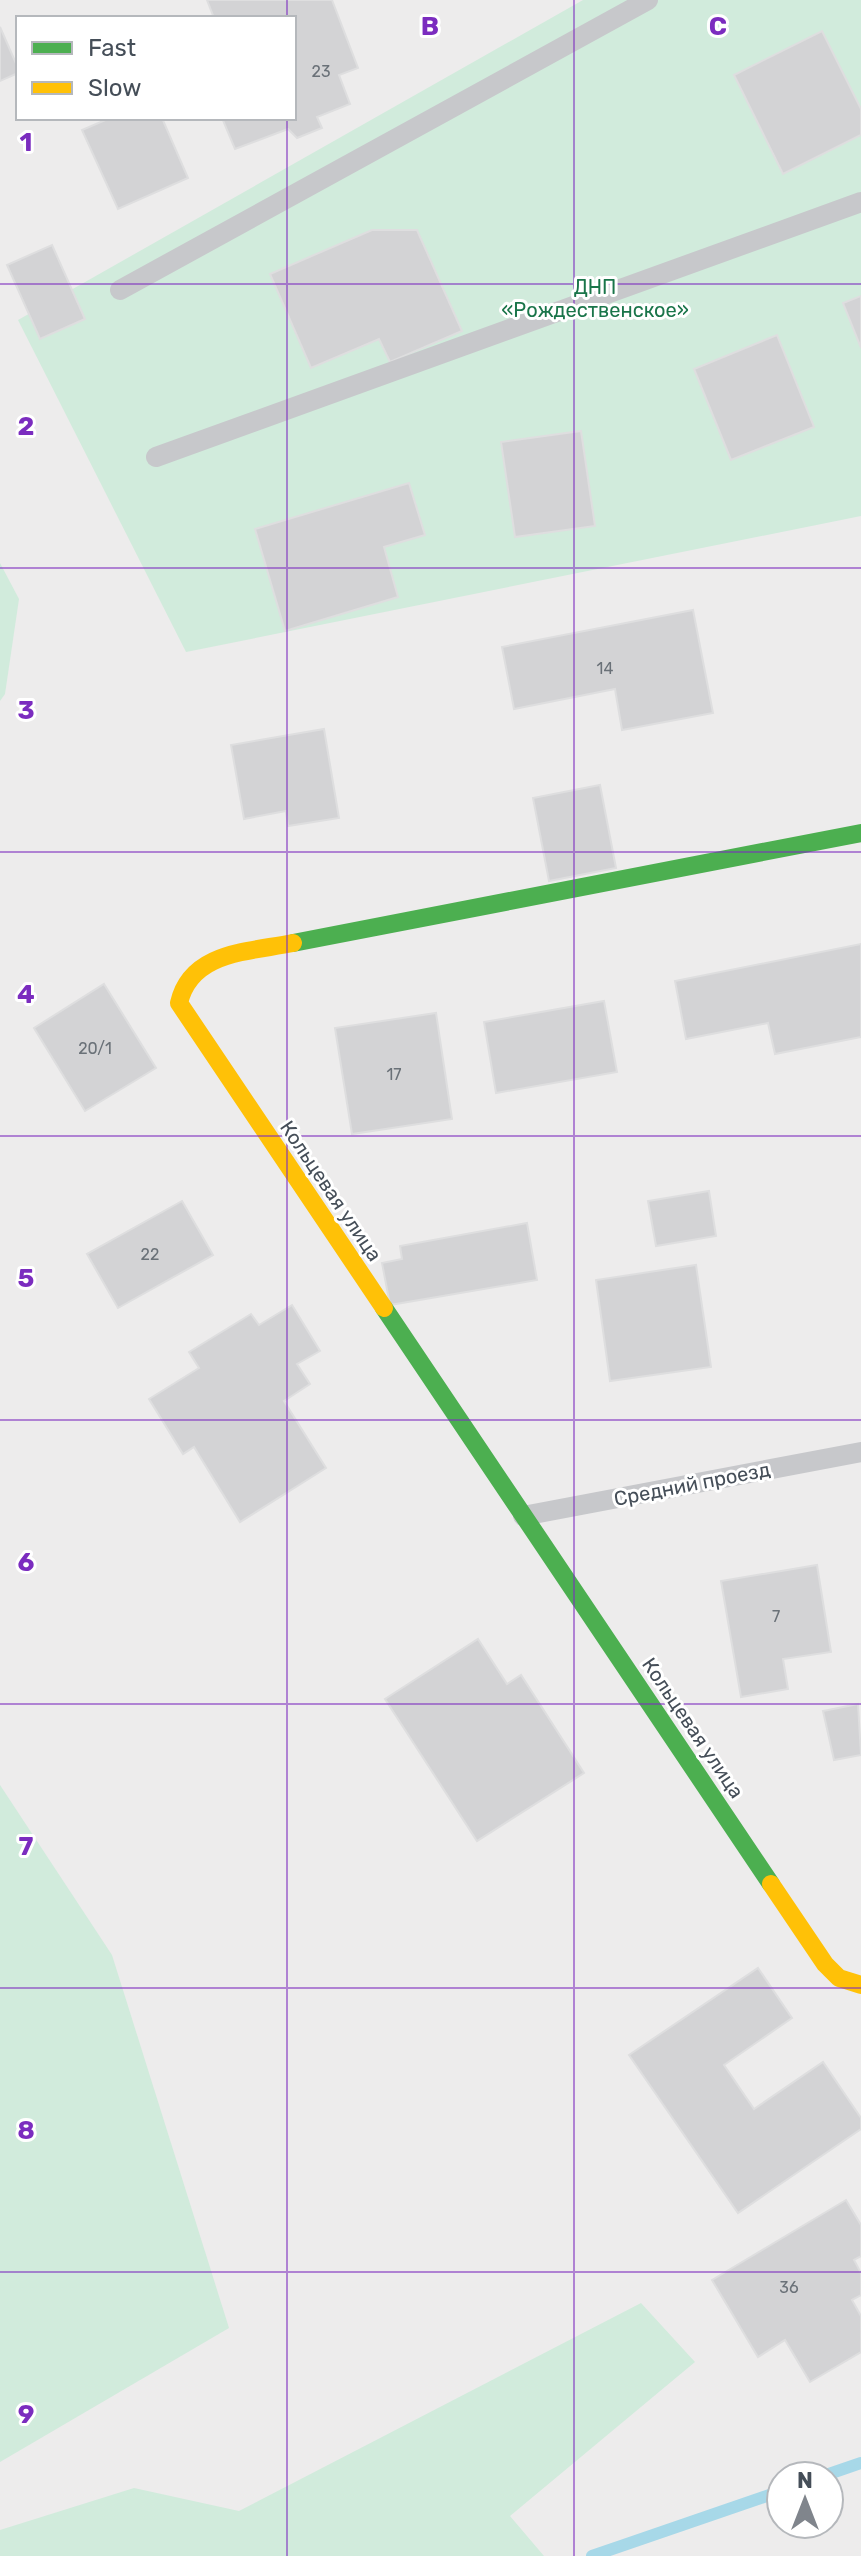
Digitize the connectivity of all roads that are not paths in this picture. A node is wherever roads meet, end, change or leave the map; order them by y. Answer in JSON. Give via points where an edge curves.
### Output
{"nodes":[{"id":1,"x":648,"y":0,"type":"edge"},
{"id":2,"x":861,"y":202,"type":"edge"},
{"id":3,"x":120,"y":290,"type":"dead end"},
{"id":4,"x":156,"y":457,"type":"dead end"},
{"id":5,"x":861,"y":833,"type":"edge"},
{"id":6,"x":861,"y":1452,"type":"edge"},
{"id":7,"x":523,"y":1516,"type":"junction"},
{"id":8,"x":861,"y":1985,"type":"edge"}],
"edges":[{"from":1,"to":3,"type":"lane"},
{"from":2,"to":4,"type":"lane"},
{"from":5,"to":7,"type":"street","name":"Кольцевая улица","via":[[226,956],[199,966],[183,982],[179,1003]]},
{"from":6,"to":7,"type":"lane","name":"Средний проезд"},
{"from":7,"to":8,"type":"street","name":"Кольцевая улица","via":[[825,1964],[839,1978]]}]}
